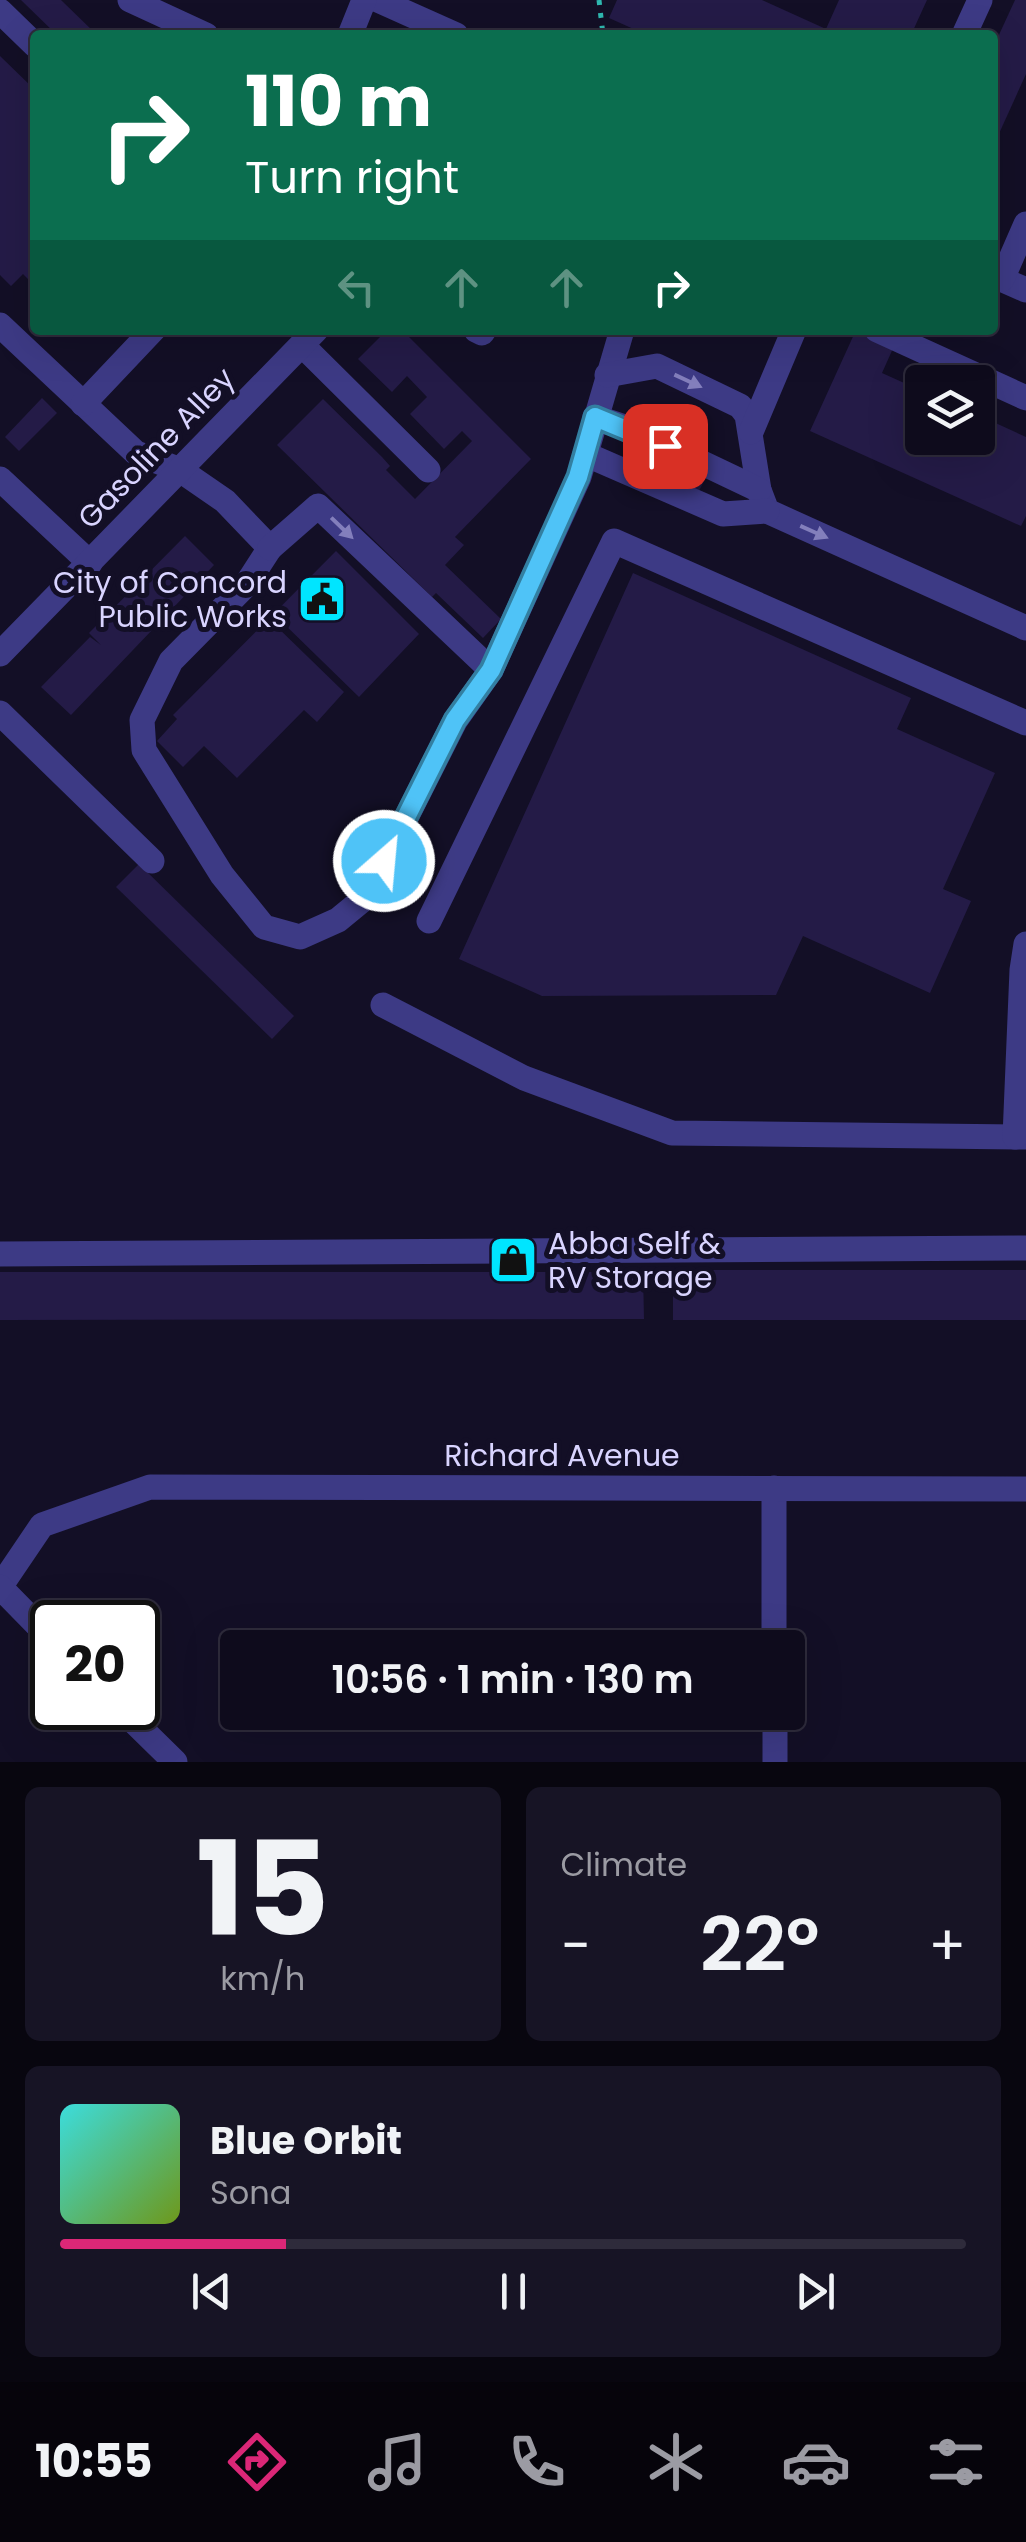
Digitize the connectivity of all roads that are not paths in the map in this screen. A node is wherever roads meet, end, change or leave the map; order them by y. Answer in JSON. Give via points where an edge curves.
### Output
{"nodes":[{"id":1,"x":130,"y":0,"type":"edge"},
{"id":2,"x":364,"y":0,"type":"edge"},
{"id":3,"x":378,"y":0,"type":"edge"},
{"id":4,"x":980,"y":0,"type":"edge"},
{"id":5,"x":0,"y":11,"type":"edge"},
{"id":6,"x":159,"y":30,"type":"edge"},
{"id":7,"x":195,"y":30,"type":"edge"},
{"id":8,"x":352,"y":30,"type":"edge"},
{"id":9,"x":445,"y":30,"type":"edge"},
{"id":10,"x":966,"y":30,"type":"edge"},
{"id":11,"x":30,"y":39,"type":"edge"},
{"id":12,"x":1026,"y":224,"type":"edge"},
{"id":13,"x":998,"y":275,"type":"edge"},
{"id":14,"x":998,"y":277,"type":"edge"},
{"id":15,"x":1026,"y":290,"type":"edge"},
{"id":16,"x":0,"y":325,"type":"edge"},
{"id":17,"x":148,"y":335,"type":"edge"},
{"id":18,"x":615,"y":335,"type":"edge"},
{"id":19,"x":792,"y":335,"type":"edge"},
{"id":20,"x":889,"y":335,"type":"edge"},
{"id":21,"x":309,"y":338,"type":"edge"},
{"id":22,"x":607,"y":374,"type":"junction"},
{"id":23,"x":1026,"y":398,"type":"edge"},
{"id":24,"x":83,"y":404,"type":"junction"},
{"id":25,"x":595,"y":417,"type":"junction"},
{"id":26,"x":751,"y":432,"type":"junction"},
{"id":27,"x":585,"y":454,"type":"junction"},
{"id":28,"x":180,"y":470,"type":"junction"},
{"id":29,"x":428,"y":470,"type":"dead end"},
{"id":30,"x":0,"y":479,"type":"edge"},
{"id":31,"x":763,"y":500,"type":"junction"},
{"id":32,"x":270,"y":548,"type":"junction"},
{"id":33,"x":90,"y":562,"type":"junction"},
{"id":34,"x":1026,"y":628,"type":"edge"},
{"id":35,"x":0,"y":654,"type":"edge"},
{"id":36,"x":491,"y":670,"type":"junction"},
{"id":37,"x":0,"y":713,"type":"edge"},
{"id":38,"x":1026,"y":723,"type":"edge"},
{"id":39,"x":152,"y":860,"type":"dead end"},
{"id":40,"x":429,"y":921,"type":"dead end"},
{"id":41,"x":1025,"y":954,"type":"edge"},
{"id":42,"x":382,"y":1005,"type":"dead end"},
{"id":43,"x":1020,"y":1137,"type":"edge"},
{"id":44,"x":1026,"y":1248,"type":"edge"},
{"id":45,"x":0,"y":1254,"type":"edge"},
{"id":46,"x":774,"y":1488,"type":"junction"},
{"id":47,"x":1026,"y":1489,"type":"edge"},
{"id":48,"x":0,"y":1587,"type":"edge"},
{"id":49,"x":30,"y":1618,"type":"edge"},
{"id":50,"x":774,"y":1630,"type":"edge"},
{"id":51,"x":142,"y":1730,"type":"edge"},
{"id":52,"x":775,"y":1730,"type":"edge"},
{"id":53,"x":174,"y":1762,"type":"edge"},
{"id":54,"x":775,"y":1762,"type":"edge"}],
"edges":[{"from":1,"to":6,"type":"street"},
{"from":1,"to":7,"type":"street"},
{"from":2,"to":8,"type":"street"},
{"from":3,"to":9,"type":"street"},
{"from":4,"to":10,"type":"street"},
{"from":5,"to":11,"type":"street"},
{"from":12,"to":13,"type":"street"},
{"from":14,"to":15,"type":"street"},
{"from":16,"to":24,"type":"street"},
{"from":17,"to":24,"type":"street"},
{"from":18,"to":22,"type":"street"},
{"from":19,"to":26,"type":"street"},
{"from":20,"to":23,"type":"street"},
{"from":21,"to":28,"type":"street","name":"Gasoline Alley"},
{"from":21,"to":29,"type":"street"},
{"from":22,"to":25,"type":"street"},
{"from":22,"to":26,"type":"street","one_way":true,"via":[[658,366],[740,406]]},
{"from":24,"to":28,"type":"street","via":[[136,454]]},
{"from":25,"to":27,"type":"street"},
{"from":25,"to":31,"type":"street","via":[[631,429]]},
{"from":26,"to":31,"type":"street"},
{"from":27,"to":31,"type":"street","via":[[724,514]]},
{"from":27,"to":36,"type":"street"},
{"from":28,"to":32,"type":"street","via":[[225,501]]},
{"from":28,"to":33,"type":"street","name":"Gasoline Alley"},
{"from":30,"to":33,"type":"street"},
{"from":31,"to":34,"type":"street","one_way":true},
{"from":32,"to":36,"type":"street","one_way":true,"via":[[318,506]]},
{"from":32,"to":36,"type":"street","via":[[246,585],[171,661],[142,720],[144,750],[222,875],[264,927],[300,938],[338,920],[366,896],[455,720]]},
{"from":33,"to":35,"type":"street","name":"Gasoline Alley"},
{"from":37,"to":39,"type":"street"},
{"from":38,"to":40,"type":"street","via":[[614,541]]},
{"from":41,"to":43,"type":"street"},
{"from":42,"to":43,"type":"street","via":[[524,1078],[672,1132]]},
{"from":44,"to":45,"type":"street"},
{"from":46,"to":47,"type":"street","name":"Richard Avenue"},
{"from":46,"to":48,"type":"street","name":"Richard Avenue","via":[[150,1487],[42,1525]]},
{"from":46,"to":50,"type":"street"},
{"from":48,"to":49,"type":"street"},
{"from":51,"to":53,"type":"street"},
{"from":52,"to":54,"type":"street"}]}
